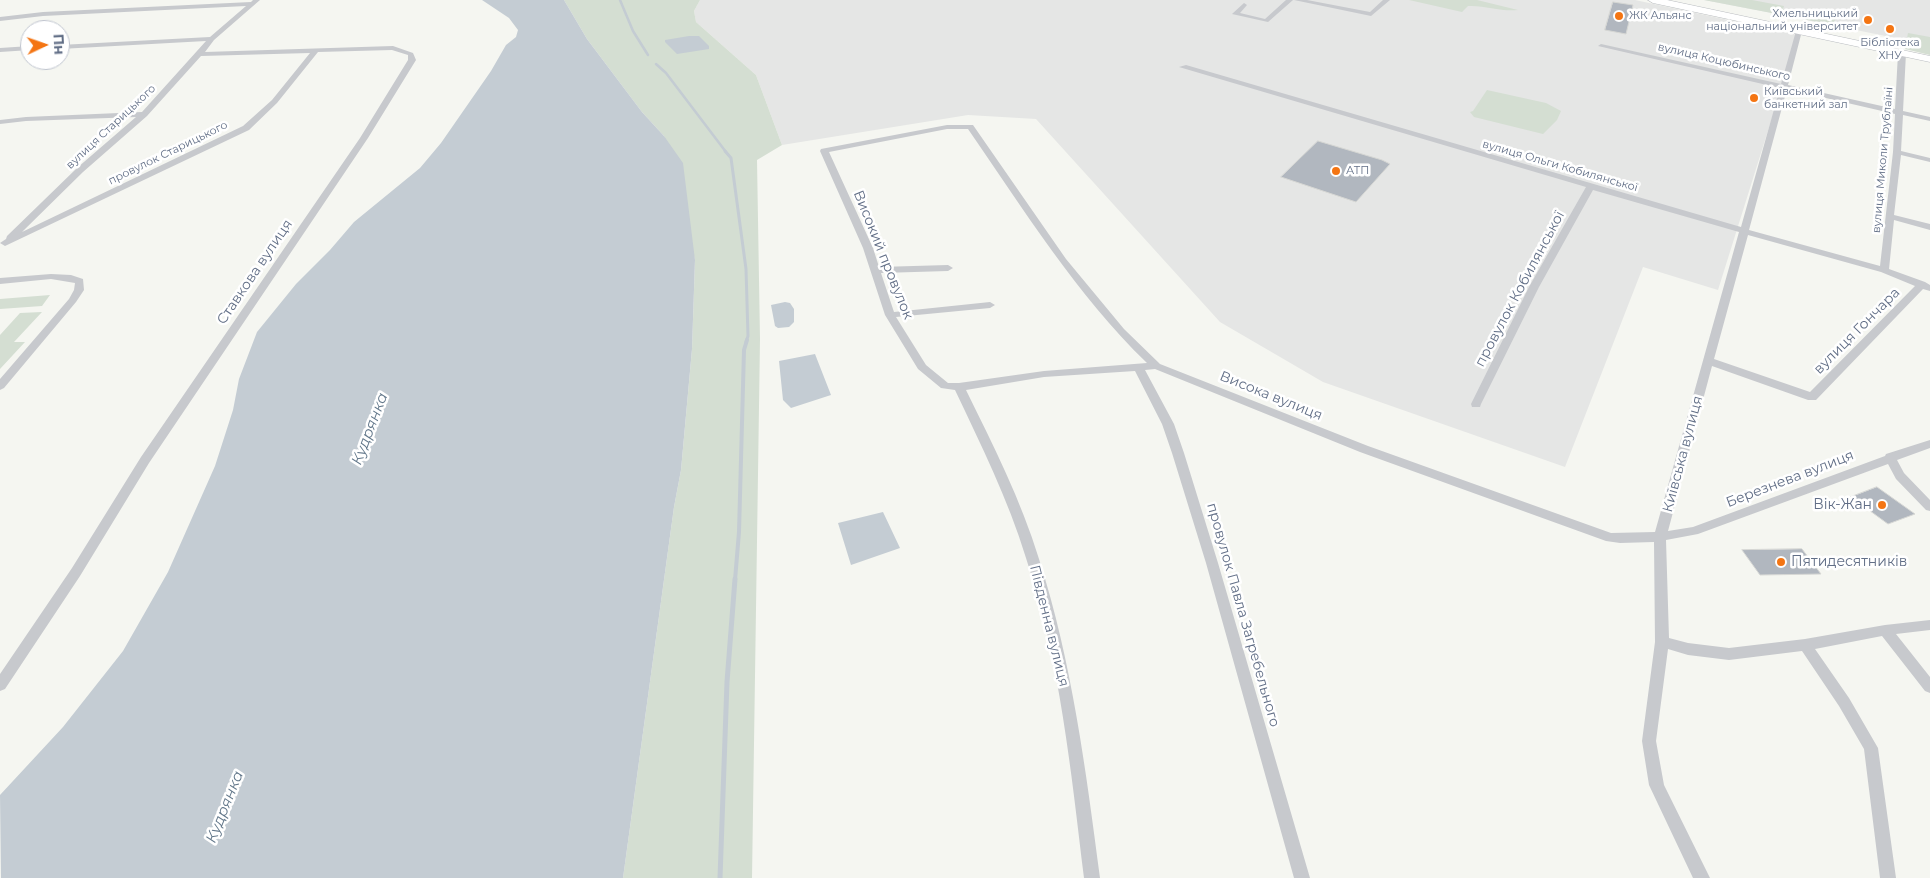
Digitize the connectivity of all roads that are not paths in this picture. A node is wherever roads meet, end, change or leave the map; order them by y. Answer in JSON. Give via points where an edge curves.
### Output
{"nodes":[{"id":1,"x":1290,"y":0,"type":"edge"},
{"id":2,"x":1297,"y":0,"type":"edge"},
{"id":3,"x":1387,"y":0,"type":"edge"},
{"id":4,"x":1653,"y":0,"type":"edge"},
{"id":5,"x":255,"y":2,"type":"edge"},
{"id":6,"x":1244,"y":5,"type":"dead end"},
{"id":7,"x":0,"y":19,"type":"edge"},
{"id":8,"x":1799,"y":31,"type":"junction"},
{"id":9,"x":212,"y":39,"type":"junction"},
{"id":10,"x":70,"y":46,"type":"edge"},
{"id":11,"x":1601,"y":46,"type":"dead end"},
{"id":12,"x":20,"y":49,"type":"edge"},
{"id":13,"x":0,"y":50,"type":"edge"},
{"id":14,"x":316,"y":50,"type":"junction"},
{"id":15,"x":1902,"y":53,"type":"junction"},
{"id":16,"x":198,"y":54,"type":"junction"},
{"id":17,"x":1930,"y":59,"type":"edge"},
{"id":18,"x":1183,"y":67,"type":"dead end"},
{"id":19,"x":1785,"y":87,"type":"junction"},
{"id":20,"x":1898,"y":112,"type":"junction"},
{"id":21,"x":144,"y":114,"type":"junction"},
{"id":22,"x":1930,"y":119,"type":"edge"},
{"id":23,"x":0,"y":122,"type":"edge"},
{"id":24,"x":973,"y":130,"type":"joint"},
{"id":25,"x":1897,"y":152,"type":"junction"},
{"id":26,"x":1930,"y":160,"type":"edge"},
{"id":27,"x":1590,"y":186,"type":"junction"},
{"id":28,"x":1891,"y":217,"type":"junction"},
{"id":29,"x":1930,"y":227,"type":"edge"},
{"id":30,"x":19,"y":229,"type":"junction"},
{"id":31,"x":34,"y":229,"type":"junction"},
{"id":32,"x":1744,"y":231,"type":"junction"},
{"id":33,"x":2,"y":246,"type":"edge"},
{"id":34,"x":948,"y":268,"type":"dead end"},
{"id":35,"x":875,"y":270,"type":"junction"},
{"id":36,"x":1884,"y":270,"type":"junction"},
{"id":37,"x":0,"y":281,"type":"edge"},
{"id":38,"x":1926,"y":286,"type":"edge"},
{"id":39,"x":990,"y":305,"type":"dead end"},
{"id":40,"x":890,"y":315,"type":"junction"},
{"id":41,"x":1708,"y":361,"type":"junction"},
{"id":42,"x":1156,"y":366,"type":"junction"},
{"id":43,"x":1138,"y":367,"type":"junction"},
{"id":44,"x":0,"y":386,"type":"edge"},
{"id":45,"x":959,"y":387,"type":"junction"},
{"id":46,"x":1476,"y":404,"type":"dead end"},
{"id":47,"x":1930,"y":444,"type":"edge"},
{"id":48,"x":1890,"y":457,"type":"junction"},
{"id":49,"x":1930,"y":507,"type":"edge"},
{"id":50,"x":1660,"y":537,"type":"junction"},
{"id":51,"x":1930,"y":625,"type":"edge"},
{"id":52,"x":1885,"y":630,"type":"junction"},
{"id":53,"x":1662,"y":642,"type":"junction"},
{"id":54,"x":1805,"y":645,"type":"junction"},
{"id":55,"x":0,"y":685,"type":"edge"},
{"id":56,"x":1930,"y":687,"type":"edge"},
{"id":57,"x":1092,"y":878,"type":"edge"},
{"id":58,"x":1302,"y":878,"type":"edge"},
{"id":59,"x":1702,"y":878,"type":"edge"},
{"id":60,"x":1888,"y":878,"type":"edge"}],
"edges":[{"from":1,"to":6,"type":"street","via":[[1266,21],[1235,14]]},
{"from":2,"to":3,"type":"street","via":[[1361,13],[1374,13]]},
{"from":4,"to":8,"type":"main road"},
{"from":5,"to":7,"type":"street"},
{"from":5,"to":9,"type":"street","name":"вулиця Старицького"},
{"from":8,"to":15,"type":"main road"},
{"from":8,"to":19,"type":"street","name":"Київська вулиця"},
{"from":9,"to":10,"type":"street"},
{"from":9,"to":16,"type":"street","name":"вулиця Старицького"},
{"from":11,"to":19,"type":"street","name":"вулиця Коцюбинського"},
{"from":12,"to":13,"type":"street"},
{"from":14,"to":16,"type":"street","name":"Ставкова вулиця"},
{"from":14,"to":31,"type":"street","name":"провулок Старицького","via":[[278,98],[246,128]]},
{"from":14,"to":55,"type":"street","name":"Ставкова вулиця","via":[[393,48],[410,54],[412,60],[364,138],[145,460],[76,572]]},
{"from":15,"to":17,"type":"main road"},
{"from":15,"to":20,"type":"street","name":"вулиця Миколи Трублаїні"},
{"from":16,"to":21,"type":"street","name":"вулиця Старицького"},
{"from":18,"to":27,"type":"street","name":"вулиця Ольги Кобилянської"},
{"from":19,"to":20,"type":"street","name":"вулиця Коцюбинського"},
{"from":19,"to":32,"type":"street","name":"Київська вулиця"},
{"from":20,"to":22,"type":"street","name":"вулиця Коцюбинського"},
{"from":20,"to":25,"type":"street","name":"вулиця Миколи Трублаїні"},
{"from":21,"to":23,"type":"street"},
{"from":21,"to":30,"type":"street","name":"вулиця Старицького"},
{"from":24,"to":35,"type":"street","name":"Високий провулок","via":[[970,127],[947,127],[830,148],[824,152]]},
{"from":24,"to":42,"type":"street","name":"Висока вулиця","via":[[1063,261],[1120,331]]},
{"from":25,"to":26,"type":"street"},
{"from":25,"to":28,"type":"street","name":"вулиця Миколи Трублаїні"},
{"from":27,"to":32,"type":"street","name":"вулиця Ольги Кобилянської"},
{"from":27,"to":46,"type":"street","name":"провулок Кобилянської","via":[[1534,287]]},
{"from":28,"to":29,"type":"street"},
{"from":28,"to":36,"type":"street","name":"вулиця Миколи Трублаїні"},
{"from":30,"to":31,"type":"street"},
{"from":30,"to":33,"type":"street","name":"вулиця Старицького"},
{"from":31,"to":33,"type":"street","name":"провулок Старицького"},
{"from":32,"to":36,"type":"street","name":"вулиця Ольги Кобилянської"},
{"from":32,"to":41,"type":"street","name":"Київська вулиця"},
{"from":34,"to":35,"type":"street"},
{"from":35,"to":40,"type":"street","name":"Високий провулок"},
{"from":36,"to":38,"type":"street","name":"вулиця Ольги Кобилянської"},
{"from":37,"to":44,"type":"street","via":[[56,277],[80,280],[73,300]]},
{"from":38,"to":41,"type":"street","name":"вулиця Гончара","via":[[1812,397]]},
{"from":39,"to":40,"type":"street"},
{"from":40,"to":45,"type":"street","name":"Високий провулок","via":[[922,366],[946,386]]},
{"from":41,"to":50,"type":"street","name":"Київська вулиця"},
{"from":42,"to":43,"type":"street"},
{"from":42,"to":50,"type":"street","name":"Висока вулиця","via":[[1364,449],[1610,538]]},
{"from":43,"to":45,"type":"street","via":[[1044,374]]},
{"from":43,"to":58,"type":"street","name":"провулок Павла Загребельного","via":[[1168,424],[1178,453]]},
{"from":45,"to":57,"type":"street","name":"Південна вулиця","via":[[1018,514],[1051,624],[1071,718]]},
{"from":47,"to":48,"type":"street","name":"Березнева вулиця"},
{"from":48,"to":49,"type":"street","via":[[1900,476]]},
{"from":48,"to":50,"type":"street","name":"Березнева вулиця","via":[[1694,531]]},
{"from":50,"to":53,"type":"street","name":"Київська вулиця"},
{"from":51,"to":52,"type":"street"},
{"from":52,"to":54,"type":"street"},
{"from":52,"to":56,"type":"street"},
{"from":53,"to":54,"type":"street","via":[[1729,654]]},
{"from":53,"to":59,"type":"street","name":"Київська вулиця","via":[[1649,741],[1657,785]]},
{"from":54,"to":60,"type":"street","via":[[1871,748]]}]}
